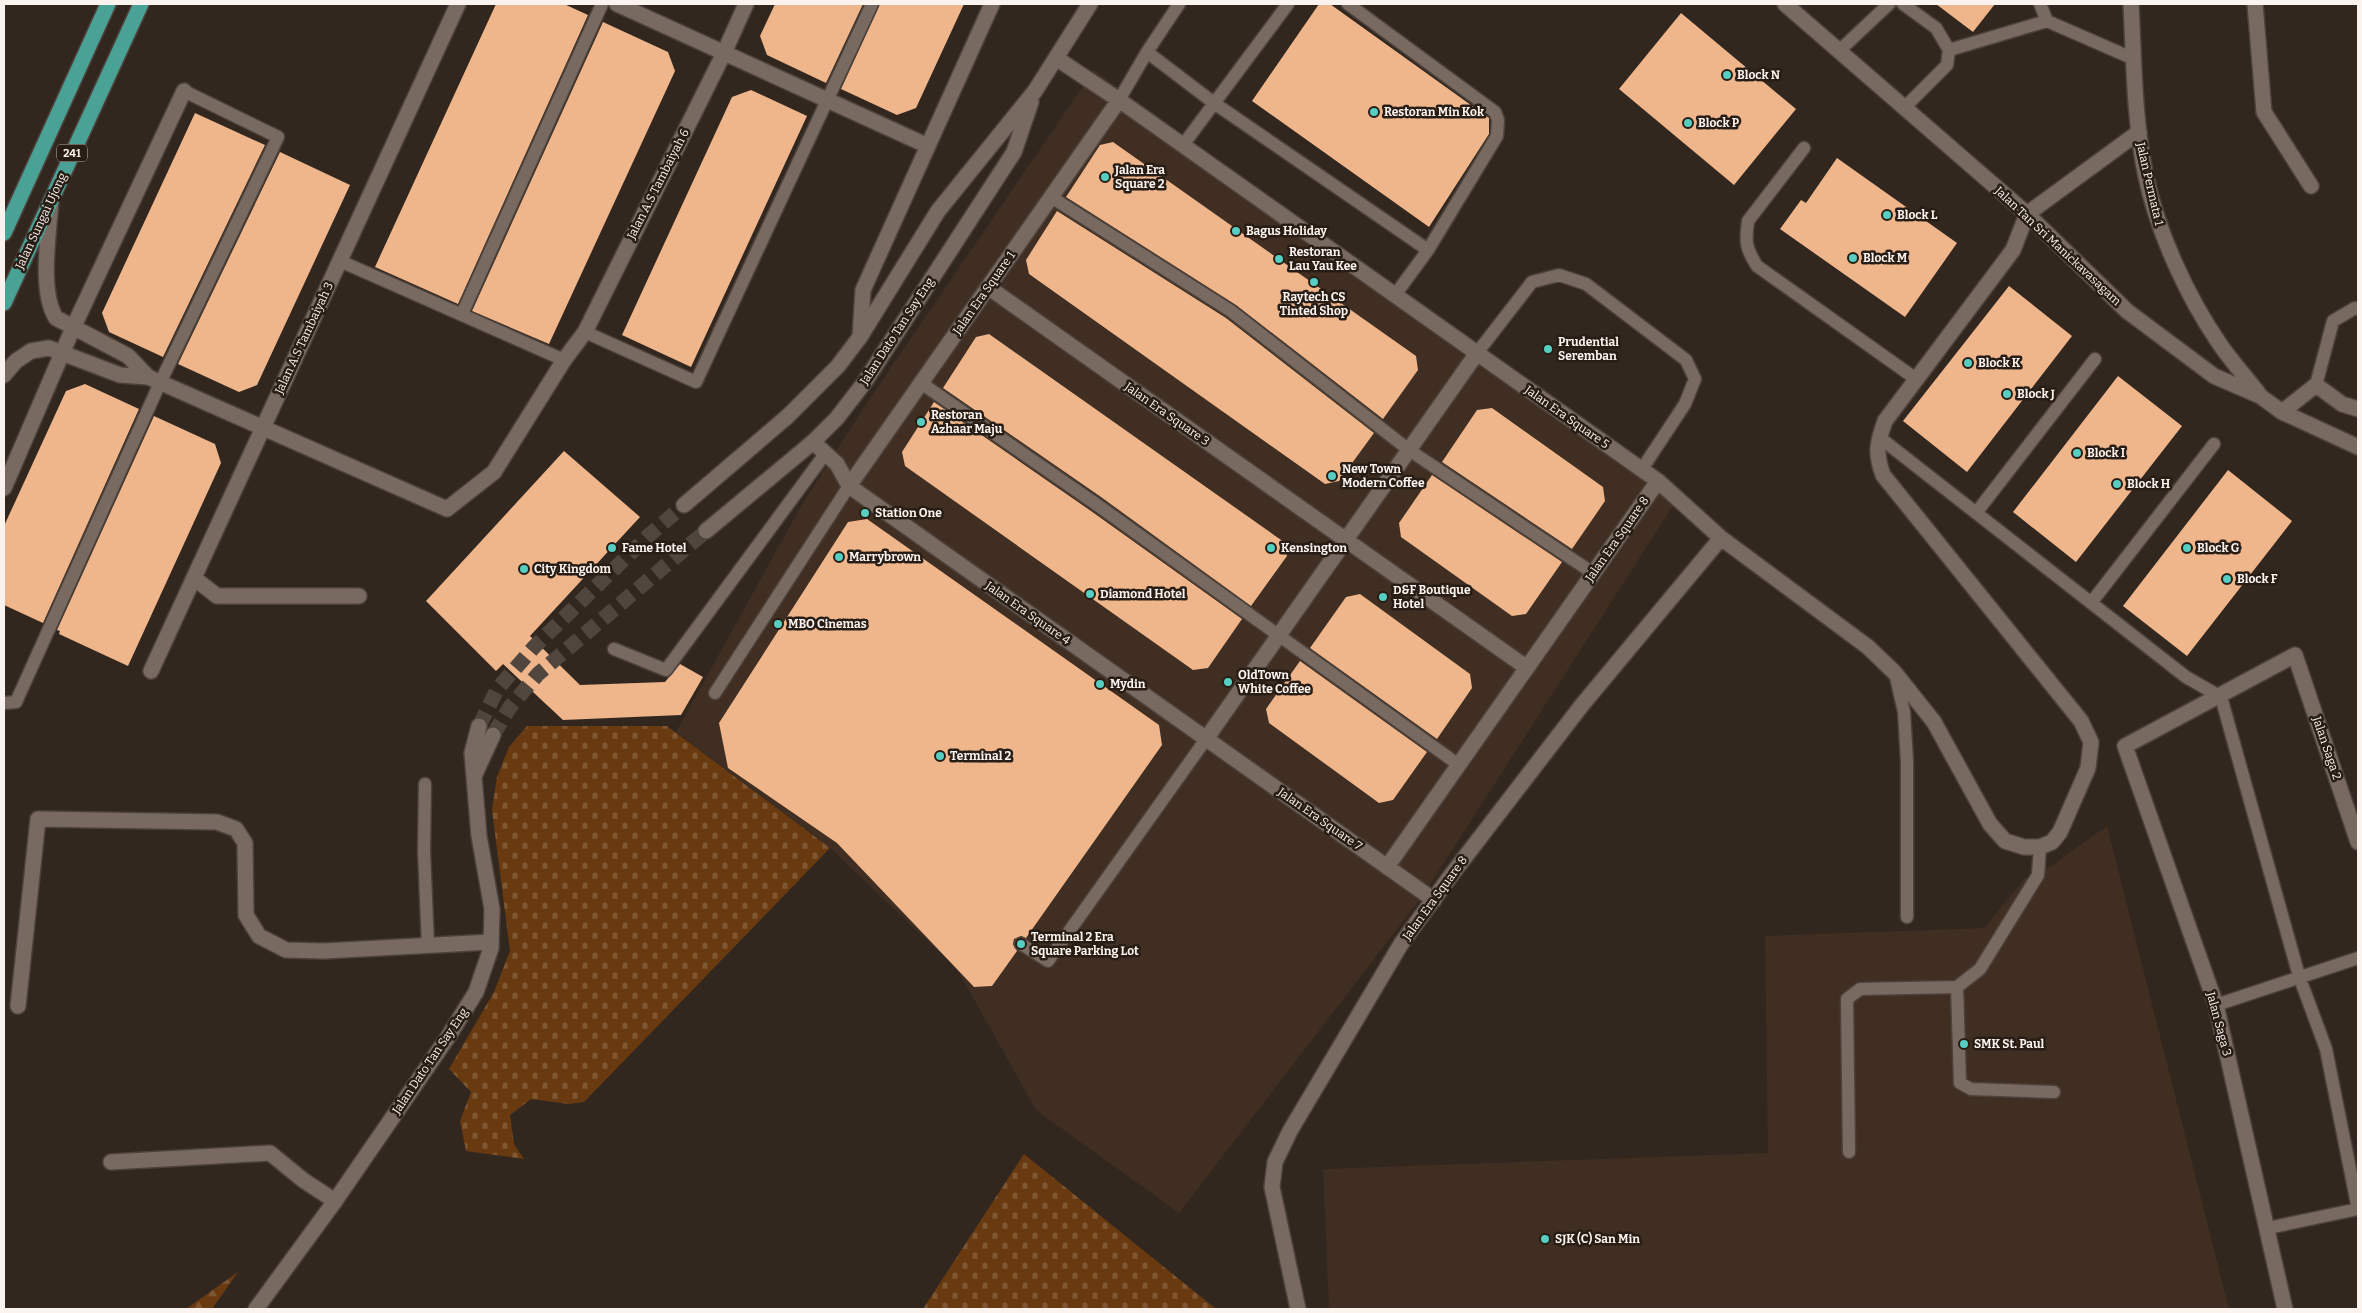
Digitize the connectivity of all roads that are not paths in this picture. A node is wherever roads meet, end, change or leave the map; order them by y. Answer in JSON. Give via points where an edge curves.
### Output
{"nodes":[{"id":1,"x":108,"y":4,"type":"edge"},
{"id":2,"x":141,"y":4,"type":"edge"},
{"id":3,"x":458,"y":4,"type":"edge"},
{"id":4,"x":602,"y":4,"type":"edge"},
{"id":5,"x":617,"y":4,"type":"edge"},
{"id":6,"x":746,"y":4,"type":"edge"},
{"id":7,"x":872,"y":4,"type":"edge"},
{"id":8,"x":992,"y":4,"type":"edge"},
{"id":9,"x":1090,"y":4,"type":"edge"},
{"id":10,"x":1179,"y":4,"type":"edge"},
{"id":11,"x":1288,"y":4,"type":"edge"},
{"id":12,"x":1348,"y":4,"type":"edge"},
{"id":13,"x":1785,"y":4,"type":"edge"},
{"id":14,"x":1890,"y":4,"type":"edge"},
{"id":15,"x":1903,"y":4,"type":"edge"},
{"id":16,"x":2040,"y":4,"type":"edge"},
{"id":17,"x":2131,"y":4,"type":"edge"},
{"id":18,"x":2255,"y":4,"type":"edge"},
{"id":19,"x":2047,"y":21,"type":"junction"},
{"id":20,"x":1840,"y":50,"type":"junction"},
{"id":21,"x":1950,"y":50,"type":"junction"},
{"id":22,"x":1146,"y":52,"type":"junction"},
{"id":23,"x":724,"y":53,"type":"junction"},
{"id":24,"x":1056,"y":58,"type":"junction"},
{"id":25,"x":2134,"y":59,"type":"junction"},
{"id":26,"x":184,"y":91,"type":"joint"},
{"id":27,"x":1034,"y":91,"type":"junction"},
{"id":28,"x":829,"y":100,"type":"junction"},
{"id":29,"x":1119,"y":100,"type":"junction"},
{"id":30,"x":1214,"y":102,"type":"junction"},
{"id":31,"x":1905,"y":107,"type":"junction"},
{"id":32,"x":2139,"y":132,"type":"junction"},
{"id":33,"x":1183,"y":145,"type":"junction"},
{"id":34,"x":928,"y":146,"type":"junction"},
{"id":35,"x":1804,"y":148,"type":"dead end"},
{"id":36,"x":2311,"y":186,"type":"dead end"},
{"id":37,"x":1051,"y":197,"type":"junction"},
{"id":38,"x":51,"y":199,"type":"junction"},
{"id":39,"x":2027,"y":214,"type":"junction"},
{"id":40,"x":4,"y":233,"type":"edge"},
{"id":41,"x":1428,"y":250,"type":"junction"},
{"id":42,"x":340,"y":261,"type":"junction"},
{"id":43,"x":988,"y":287,"type":"junction"},
{"id":44,"x":1395,"y":295,"type":"junction"},
{"id":45,"x":4,"y":303,"type":"edge"},
{"id":46,"x":2358,"y":309,"type":"edge"},
{"id":47,"x":462,"y":314,"type":"junction"},
{"id":48,"x":74,"y":328,"type":"junction"},
{"id":49,"x":585,"y":332,"type":"junction"},
{"id":50,"x":860,"y":337,"type":"junction"},
{"id":51,"x":63,"y":352,"type":"junction"},
{"id":52,"x":1477,"y":352,"type":"junction"},
{"id":53,"x":2095,"y":359,"type":"dead end"},
{"id":54,"x":564,"y":360,"type":"junction"},
{"id":55,"x":4,"y":375,"type":"edge"},
{"id":56,"x":1916,"y":379,"type":"junction"},
{"id":57,"x":154,"y":380,"type":"junction"},
{"id":58,"x":921,"y":383,"type":"junction"},
{"id":59,"x":2316,"y":385,"type":"junction"},
{"id":60,"x":2260,"y":396,"type":"junction"},
{"id":61,"x":2358,"y":409,"type":"edge"},
{"id":62,"x":2282,"y":412,"type":"junction"},
{"id":63,"x":262,"y":428,"type":"junction"},
{"id":64,"x":1879,"y":437,"type":"junction"},
{"id":65,"x":813,"y":442,"type":"junction"},
{"id":66,"x":2214,"y":444,"type":"dead end"},
{"id":67,"x":2358,"y":447,"type":"edge"},
{"id":68,"x":1409,"y":450,"type":"junction"},
{"id":69,"x":825,"y":454,"type":"junction"},
{"id":70,"x":1642,"y":469,"type":"junction"},
{"id":71,"x":1658,"y":481,"type":"junction"},
{"id":72,"x":849,"y":486,"type":"junction"},
{"id":73,"x":4,"y":488,"type":"edge"},
{"id":74,"x":684,"y":505,"type":"tunnel mouth"},
{"id":75,"x":1976,"y":513,"type":"junction"},
{"id":76,"x":706,"y":531,"type":"tunnel mouth"},
{"id":77,"x":1721,"y":538,"type":"junction"},
{"id":78,"x":1346,"y":540,"type":"junction"},
{"id":79,"x":1593,"y":573,"type":"junction"},
{"id":80,"x":194,"y":578,"type":"junction"},
{"id":81,"x":359,"y":596,"type":"dead end"},
{"id":82,"x":2091,"y":603,"type":"junction"},
{"id":83,"x":1278,"y":636,"type":"junction"},
{"id":84,"x":614,"y":649,"type":"dead end"},
{"id":85,"x":1527,"y":668,"type":"junction"},
{"id":86,"x":151,"y":672,"type":"dead end"},
{"id":87,"x":1895,"y":673,"type":"junction"},
{"id":88,"x":715,"y":693,"type":"dead end"},
{"id":89,"x":2221,"y":697,"type":"junction"},
{"id":90,"x":4,"y":703,"type":"edge"},
{"id":91,"x":479,"y":726,"type":"tunnel mouth"},
{"id":92,"x":493,"y":735,"type":"tunnel mouth"},
{"id":93,"x":1206,"y":739,"type":"junction"},
{"id":94,"x":1459,"y":765,"type":"junction"},
{"id":95,"x":474,"y":775,"type":"junction"},
{"id":96,"x":426,"y":784,"type":"dead end"},
{"id":97,"x":2358,"y":842,"type":"edge"},
{"id":98,"x":2040,"y":846,"type":"junction"},
{"id":99,"x":1388,"y":867,"type":"junction"},
{"id":100,"x":1434,"y":900,"type":"junction"},
{"id":101,"x":1907,"y":917,"type":"dead end"},
{"id":102,"x":491,"y":942,"type":"junction"},
{"id":103,"x":1021,"y":944,"type":"dead end"},
{"id":104,"x":428,"y":946,"type":"junction"},
{"id":105,"x":2358,"y":958,"type":"edge"},
{"id":106,"x":2299,"y":976,"type":"junction"},
{"id":107,"x":1958,"y":987,"type":"junction"},
{"id":108,"x":2216,"y":1005,"type":"junction"},
{"id":109,"x":18,"y":1006,"type":"dead end"},
{"id":110,"x":2054,"y":1092,"type":"dead end"},
{"id":111,"x":1849,"y":1152,"type":"dead end"},
{"id":112,"x":111,"y":1162,"type":"dead end"},
{"id":113,"x":335,"y":1201,"type":"junction"},
{"id":114,"x":2358,"y":1209,"type":"edge"},
{"id":115,"x":2268,"y":1228,"type":"junction"},
{"id":116,"x":256,"y":1309,"type":"edge"},
{"id":117,"x":1298,"y":1309,"type":"edge"},
{"id":118,"x":2285,"y":1309,"type":"edge"}],
"edges":[{"from":1,"to":40,"type":"highway","number":"241"},
{"from":2,"to":38,"type":"highway","name":"Jalan Sungai Ujong","number":"241"},
{"from":3,"to":42,"type":"street","name":"Jalan A.S Tambaiyah 3"},
{"from":4,"to":47,"type":"lane"},
{"from":5,"to":23,"type":"street"},
{"from":6,"to":23,"type":"street","name":"Jalan A.S Tambaiyah 6"},
{"from":7,"to":28,"type":"lane"},
{"from":8,"to":34,"type":"street"},
{"from":9,"to":24,"type":"street","name":"Jalan Dato Tan Say Eng"},
{"from":10,"to":22,"type":"lane"},
{"from":11,"to":30,"type":"lane"},
{"from":12,"to":41,"type":"lane","via":[[1495,112],[1498,120],[1497,136]]},
{"from":13,"to":20,"type":"street","name":"Jalan Tan Sri Manickavasagam"},
{"from":14,"to":20,"type":"lane"},
{"from":15,"to":21,"type":"lane","via":[[1936,28]]},
{"from":16,"to":19,"type":"lane"},
{"from":17,"to":25,"type":"street","name":"Jalan Permata 1"},
{"from":18,"to":36,"type":"street","via":[[2264,112]]},
{"from":19,"to":21,"type":"lane"},
{"from":19,"to":25,"type":"lane"},
{"from":20,"to":31,"type":"street","name":"Jalan Tan Sri Manickavasagam"},
{"from":21,"to":31,"type":"lane","via":[[1947,65]]},
{"from":22,"to":29,"type":"lane"},
{"from":22,"to":30,"type":"lane"},
{"from":23,"to":28,"type":"street"},
{"from":23,"to":49,"type":"street","name":"Jalan A.S Tambaiyah 6"},
{"from":24,"to":27,"type":"street","name":"Jalan Dato Tan Say Eng"},
{"from":24,"to":29,"type":"street"},
{"from":25,"to":32,"type":"street","name":"Jalan Permata 1"},
{"from":26,"to":48,"type":"street"},
{"from":26,"to":57,"type":"lane","via":[[278,137]]},
{"from":27,"to":50,"type":"street","name":"Jalan Dato Tan Say Eng","via":[[938,210]]},
{"from":27,"to":65,"type":"street","name":"Jalan Dato Tan Say Eng","via":[[1014,152],[864,383]]},
{"from":28,"to":34,"type":"street"},
{"from":28,"to":49,"type":"lane","via":[[696,382]]},
{"from":29,"to":33,"type":"street"},
{"from":29,"to":37,"type":"street","name":"Jalan Era Square 1"},
{"from":30,"to":33,"type":"lane"},
{"from":30,"to":41,"type":"lane"},
{"from":31,"to":39,"type":"street","name":"Jalan Tan Sri Manickavasagam"},
{"from":32,"to":39,"type":"street"},
{"from":32,"to":60,"type":"street","name":"Jalan Permata 1","via":[[2146,178],[2160,229],[2177,269],[2219,342]]},
{"from":33,"to":44,"type":"street"},
{"from":34,"to":50,"type":"street","via":[[863,290]]},
{"from":35,"to":56,"type":"lane","via":[[1748,221],[1748,252],[1757,266]]},
{"from":37,"to":43,"type":"street","name":"Jalan Era Square 1"},
{"from":37,"to":68,"type":"lane","via":[[1231,311]]},
{"from":38,"to":45,"type":"highway","name":"Jalan Sungai Ujong","number":"241"},
{"from":38,"to":48,"type":"street","via":[[46,290],[49,307],[56,318]]},
{"from":39,"to":56,"type":"street","via":[[2013,250]]},
{"from":39,"to":60,"type":"street","name":"Jalan Tan Sri Manickavasagam","via":[[2127,311],[2214,376]]},
{"from":41,"to":44,"type":"lane"},
{"from":42,"to":47,"type":"lane"},
{"from":42,"to":63,"type":"street","name":"Jalan A.S Tambaiyah 3"},
{"from":43,"to":58,"type":"street","name":"Jalan Era Square 1"},
{"from":43,"to":78,"type":"street","name":"Jalan Era Square 3"},
{"from":44,"to":52,"type":"street"},
{"from":46,"to":59,"type":"lane","via":[[2333,321]]},
{"from":47,"to":54,"type":"lane"},
{"from":48,"to":51,"type":"street"},
{"from":48,"to":57,"type":"street","via":[[128,356]]},
{"from":49,"to":54,"type":"street","name":"Jalan A.S Tambaiyah 6"},
{"from":50,"to":74,"type":"street","name":"Jalan Dato Tan Say Eng","via":[[838,366],[788,416]]},
{"from":51,"to":55,"type":"street","via":[[49,348],[31,351]]},
{"from":51,"to":57,"type":"street","via":[[120,375]]},
{"from":51,"to":73,"type":"street"},
{"from":52,"to":68,"type":"street"},
{"from":52,"to":70,"type":"street","name":"Jalan Era Square 5"},
{"from":52,"to":70,"type":"lane","via":[[1532,282],[1559,275],[1586,284],[1686,360],[1695,379],[1685,404]]},
{"from":53,"to":75,"type":"lane"},
{"from":54,"to":63,"type":"street","name":"Jalan A.S Tambaiyah 6","via":[[494,472],[447,509]]},
{"from":56,"to":64,"type":"street","via":[[1885,421]]},
{"from":57,"to":63,"type":"street"},
{"from":57,"to":90,"type":"lane","via":[[16,702]]},
{"from":58,"to":72,"type":"street","name":"Jalan Era Square 1"},
{"from":58,"to":83,"type":"lane"},
{"from":59,"to":61,"type":"street","via":[[2342,404]]},
{"from":59,"to":62,"type":"street"},
{"from":60,"to":62,"type":"street","name":"Jalan Tan Sri Manickavasagam"},
{"from":62,"to":67,"type":"street","name":"Jalan Tan Sri Manickavasagam"},
{"from":63,"to":80,"type":"street","name":"Jalan A.S Tambaiyah 3"},
{"from":64,"to":75,"type":"lane"},
{"from":64,"to":98,"type":"street","via":[[1877,459],[1883,475],[2081,721],[2091,742],[2088,768],[2060,832],[2052,842]]},
{"from":65,"to":69,"type":"street"},
{"from":65,"to":76,"type":"street","name":"Jalan Dato Tan Say Eng"},
{"from":66,"to":82,"type":"lane"},
{"from":68,"to":78,"type":"street"},
{"from":68,"to":79,"type":"lane"},
{"from":69,"to":72,"type":"street","via":[[837,464]]},
{"from":69,"to":84,"type":"lane","via":[[666,670]]},
{"from":70,"to":71,"type":"street","name":"Jalan Era Square 5"},
{"from":71,"to":77,"type":"street","name":"Jalan Era Square 5"},
{"from":71,"to":79,"type":"street","name":"Jalan Era Square 8"},
{"from":72,"to":88,"type":"lane"},
{"from":72,"to":93,"type":"street","name":"Jalan Era Square 4"},
{"from":75,"to":82,"type":"lane"},
{"from":77,"to":87,"type":"street","name":"Jalan Era Square 5","via":[[1868,647]]},
{"from":77,"to":100,"type":"street","name":"Jalan Era Square 8","via":[[1582,705]]},
{"from":78,"to":83,"type":"street"},
{"from":78,"to":85,"type":"street","name":"Jalan Era Square 3"},
{"from":79,"to":85,"type":"street","name":"Jalan Era Square 8"},
{"from":80,"to":81,"type":"street","via":[[217,596]]},
{"from":80,"to":86,"type":"street","name":"Jalan A.S Tambaiyah 3"},
{"from":82,"to":89,"type":"lane","via":[[2186,677]]},
{"from":83,"to":93,"type":"street"},
{"from":83,"to":94,"type":"lane"},
{"from":85,"to":94,"type":"street","name":"Jalan Era Square 8"},
{"from":87,"to":98,"type":"street","name":"Jalan Era Square 5","via":[[1934,722],[1990,824],[2005,841],[2024,847]]},
{"from":87,"to":101,"type":"lane","via":[[1904,712],[1907,761]]},
{"from":89,"to":97,"type":"street","name":"Jalan Saga 2","via":[[2295,655]]},
{"from":89,"to":106,"type":"lane"},
{"from":89,"to":108,"type":"street","name":"Jalan Saga 3","via":[[2125,746]]},
{"from":91,"to":95,"type":"street","name":"Jalan Dato Tan Say Eng","via":[[472,754]]},
{"from":92,"to":95,"type":"street"},
{"from":93,"to":99,"type":"street","name":"Jalan Era Square 7"},
{"from":93,"to":103,"type":"lane","via":[[1048,960]]},
{"from":94,"to":99,"type":"street","name":"Jalan Era Square 8"},
{"from":95,"to":102,"type":"street","name":"Jalan Dato Tan Say Eng","via":[[479,836],[492,909]]},
{"from":96,"to":104,"type":"lane","via":[[424,851]]},
{"from":98,"to":107,"type":"lane","via":[[2038,875],[1980,969]]},
{"from":99,"to":100,"type":"street","name":"Jalan Era Square 7"},
{"from":100,"to":117,"type":"street","name":"Jalan Era Square 8","via":[[1401,944],[1290,1130],[1275,1162],[1272,1187]]},
{"from":102,"to":104,"type":"street"},
{"from":102,"to":113,"type":"street","name":"Jalan Dato Tan Say Eng","via":[[476,992]]},
{"from":104,"to":109,"type":"street","via":[[286,950],[260,936],[246,915],[245,843],[236,828],[217,822],[38,819]]},
{"from":105,"to":106,"type":"lane"},
{"from":106,"to":108,"type":"lane"},
{"from":106,"to":114,"type":"lane","via":[[2326,1049]]},
{"from":107,"to":110,"type":"lane","via":[[1960,1083],[1971,1089]]},
{"from":107,"to":111,"type":"lane","via":[[1860,989],[1847,999]]},
{"from":108,"to":115,"type":"street","name":"Jalan Saga 3"},
{"from":112,"to":113,"type":"street","via":[[270,1152]]},
{"from":113,"to":116,"type":"street","name":"Jalan Dato Tan Say Eng"},
{"from":114,"to":115,"type":"lane"},
{"from":115,"to":118,"type":"street","name":"Jalan Saga 3"}]}
